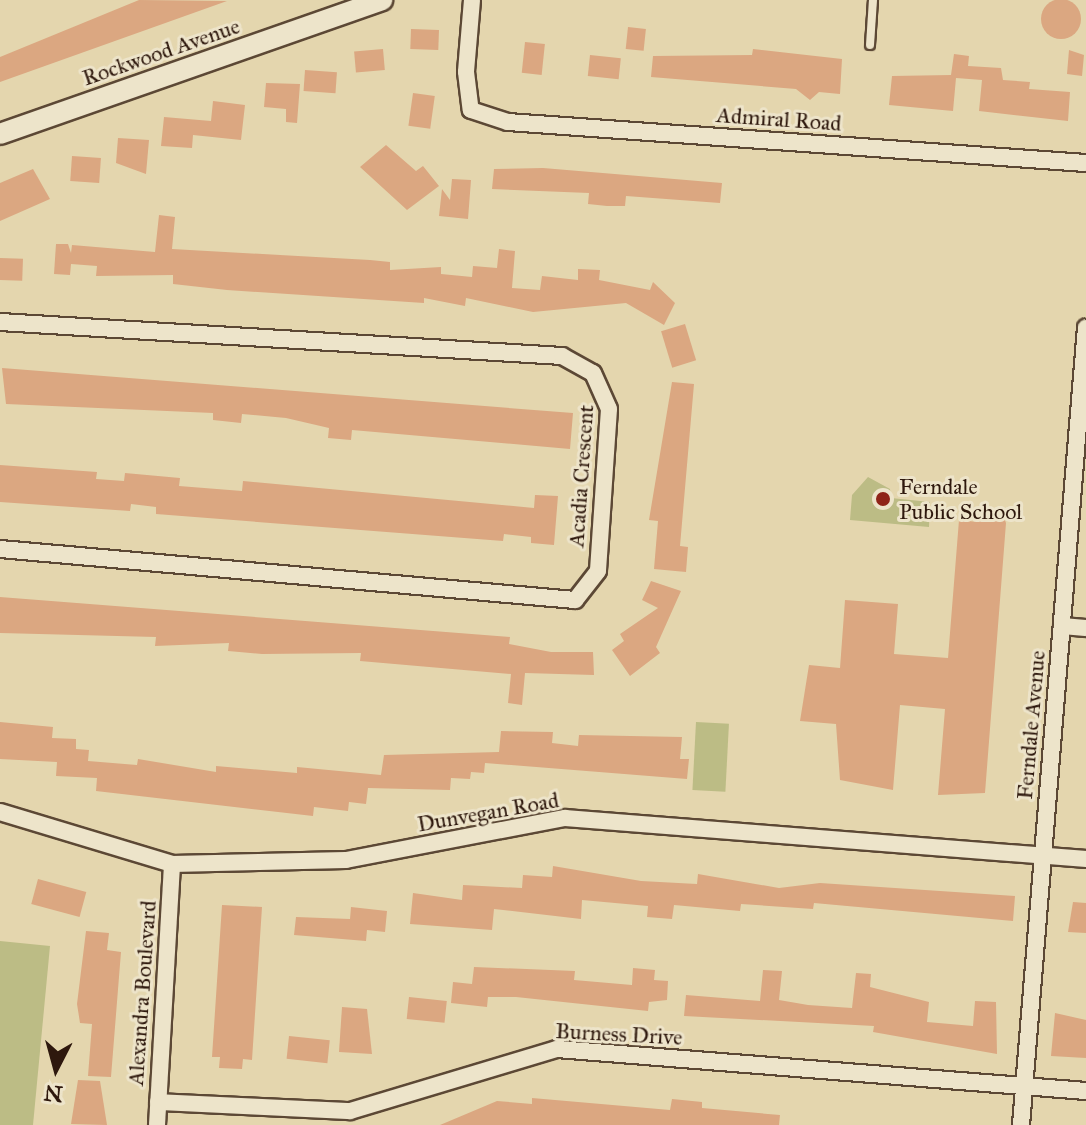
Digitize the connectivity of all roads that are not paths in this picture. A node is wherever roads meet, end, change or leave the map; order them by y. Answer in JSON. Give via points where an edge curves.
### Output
{"nodes":[{"id":1,"x":382,"y":0,"type":"edge"},
{"id":2,"x":472,"y":0,"type":"edge"},
{"id":3,"x":873,"y":0,"type":"edge"},
{"id":4,"x":870,"y":45,"type":"dead end"},
{"id":5,"x":0,"y":134,"type":"edge"},
{"id":6,"x":1086,"y":163,"type":"edge"},
{"id":7,"x":0,"y":322,"type":"edge"},
{"id":8,"x":1086,"y":328,"type":"edge"},
{"id":9,"x":1083,"y":399,"type":"edge"},
{"id":10,"x":0,"y":549,"type":"edge"},
{"id":11,"x":1062,"y":626,"type":"junction"},
{"id":12,"x":1086,"y":628,"type":"edge"},
{"id":13,"x":0,"y":812,"type":"edge"},
{"id":14,"x":1043,"y":856,"type":"junction"},
{"id":15,"x":1086,"y":859,"type":"edge"},
{"id":16,"x":172,"y":864,"type":"junction"},
{"id":17,"x":1024,"y":1085,"type":"junction"},
{"id":18,"x":1086,"y":1091,"type":"edge"},
{"id":19,"x":158,"y":1102,"type":"junction"},
{"id":20,"x":157,"y":1125,"type":"edge"},
{"id":21,"x":1021,"y":1125,"type":"edge"}],
"edges":[{"from":1,"to":5,"type":"street","name":"Rockwood Avenue"},
{"from":2,"to":6,"type":"street","name":"Admiral Road","via":[[466,72],[471,110],[508,122]]},
{"from":3,"to":4,"type":"lane"},
{"from":7,"to":10,"type":"street","name":"Acadia Crescent","via":[[562,356],[593,373],[609,409],[598,571],[575,600]]},
{"from":8,"to":9,"type":"street","name":"Ferndale Avenue"},
{"from":9,"to":11,"type":"street","name":"Ferndale Avenue"},
{"from":11,"to":12,"type":"street"},
{"from":11,"to":14,"type":"street","name":"Ferndale Avenue"},
{"from":13,"to":16,"type":"street","name":"Dunvegan Road"},
{"from":14,"to":15,"type":"street","name":"Dunvegan Road"},
{"from":14,"to":16,"type":"street","name":"Dunvegan Road","via":[[565,818],[346,860]]},
{"from":14,"to":17,"type":"street","name":"Ferndale Avenue"},
{"from":16,"to":19,"type":"street","name":"Alexandra Boulevard"},
{"from":17,"to":18,"type":"street","name":"Burness Drive"},
{"from":17,"to":19,"type":"street","name":"Burness Drive","via":[[557,1049],[350,1111]]},
{"from":17,"to":21,"type":"street","name":"Ferndale Avenue"},
{"from":19,"to":20,"type":"street","name":"Alexandra Boulevard"}]}
